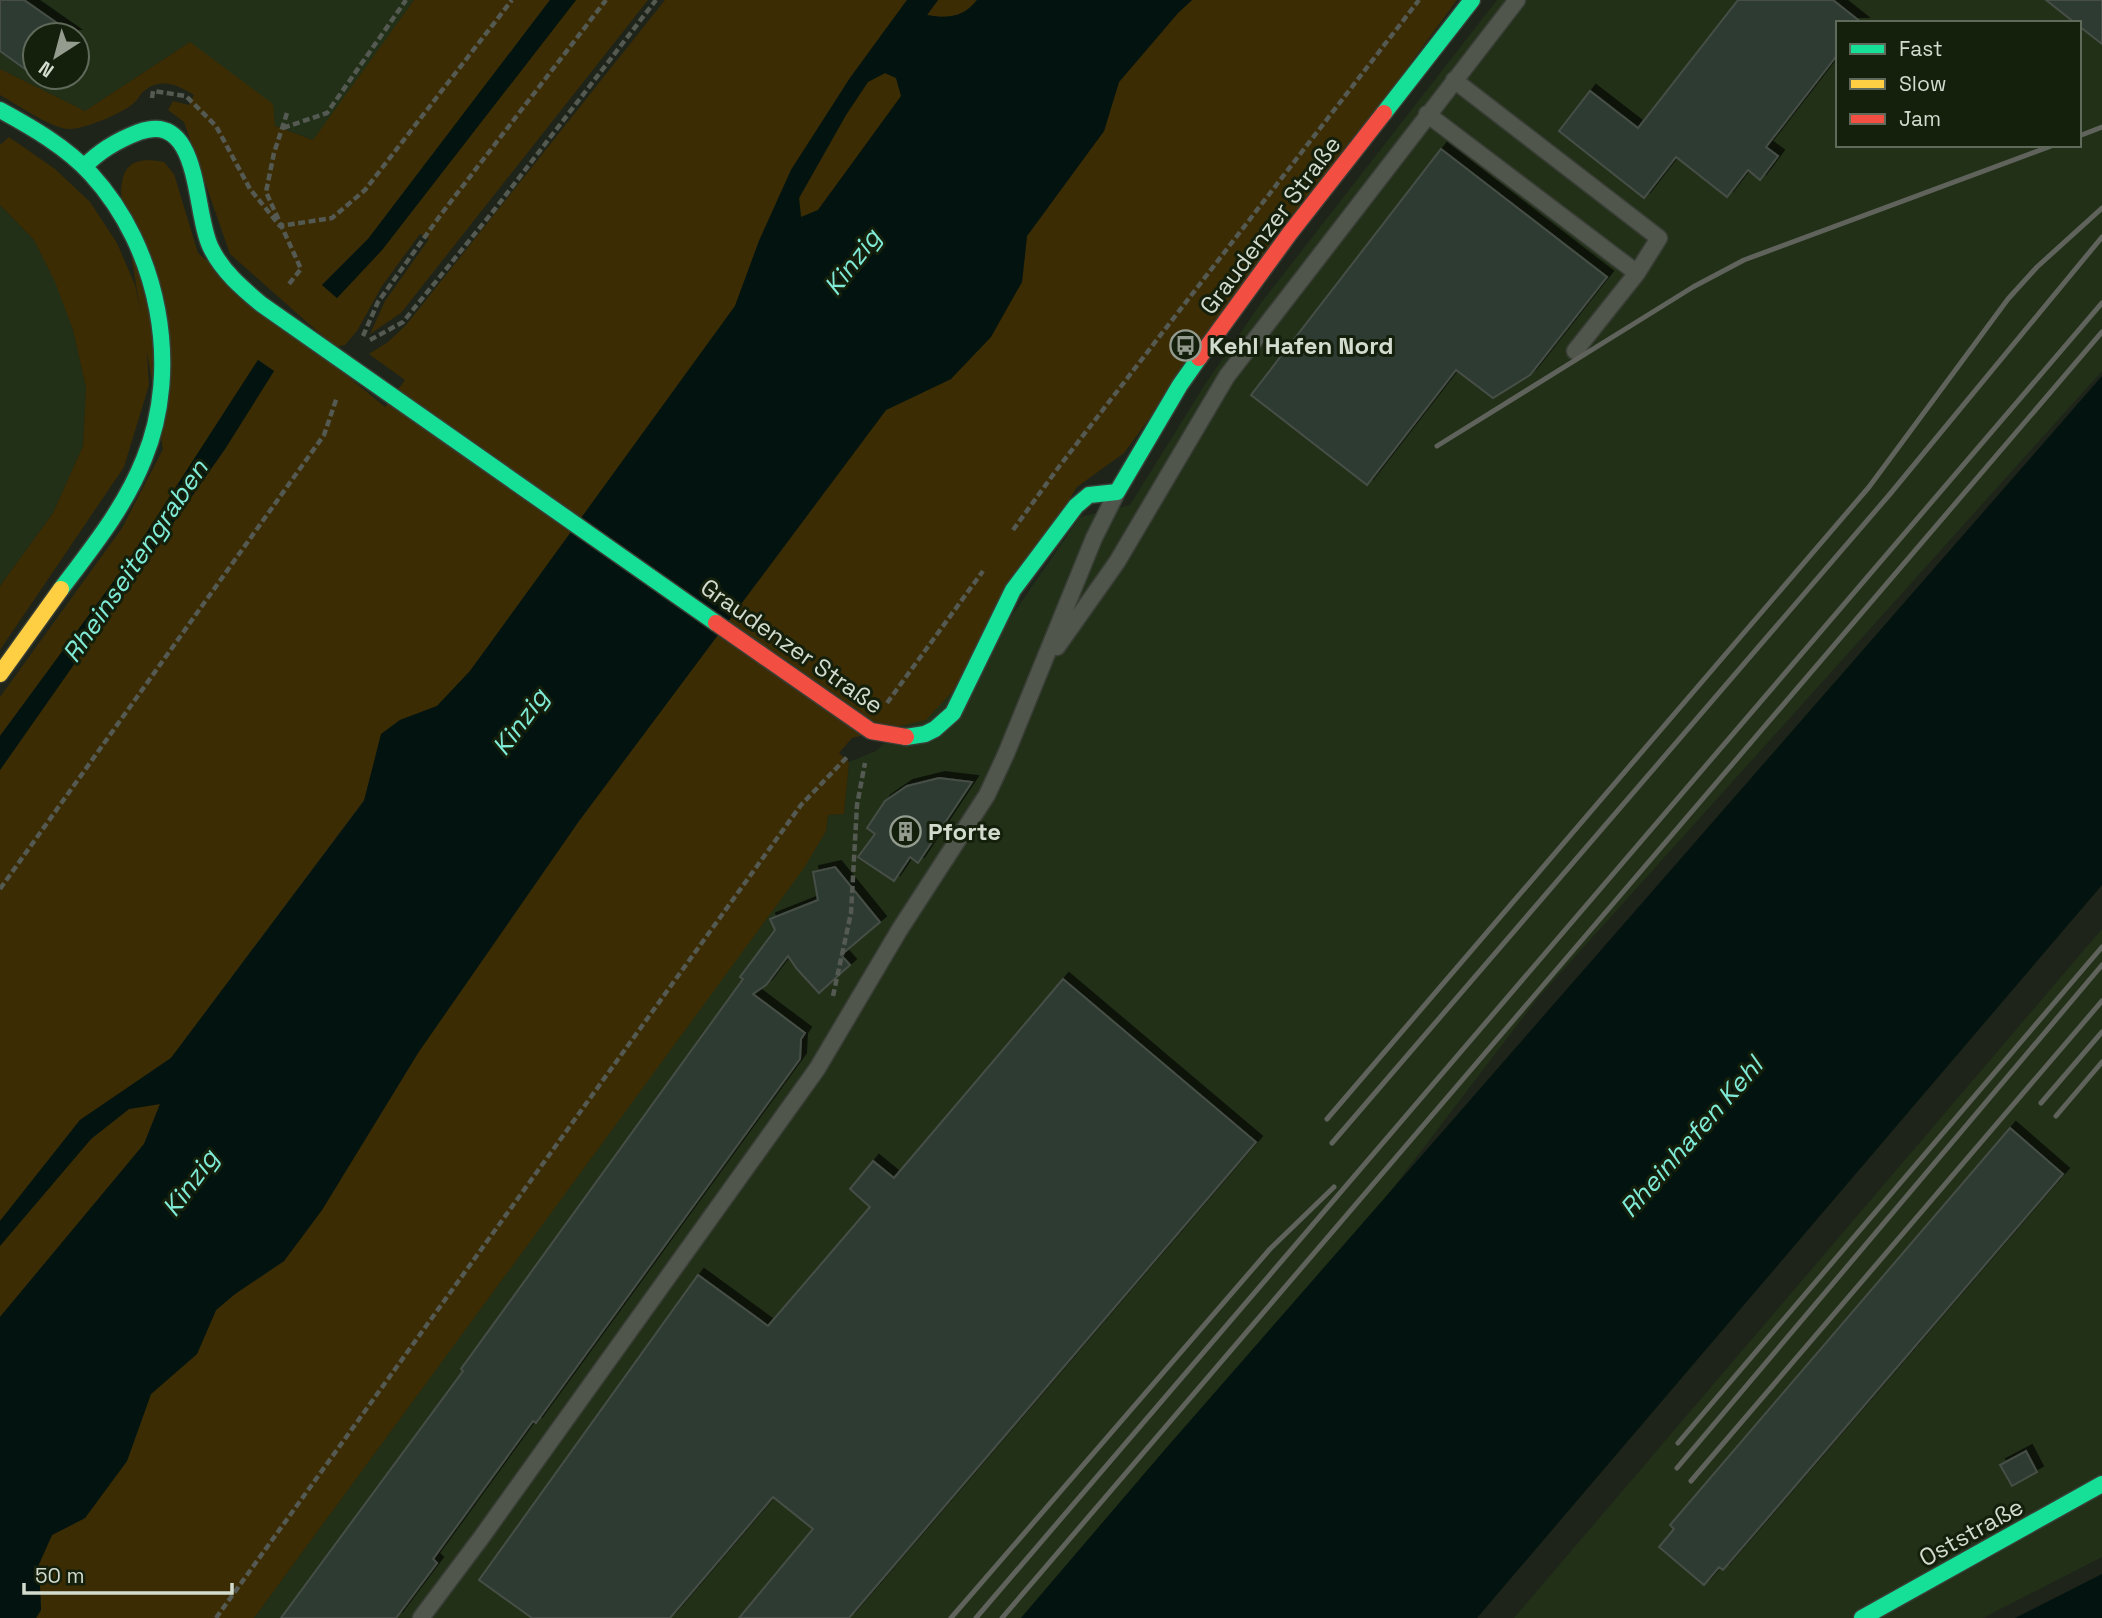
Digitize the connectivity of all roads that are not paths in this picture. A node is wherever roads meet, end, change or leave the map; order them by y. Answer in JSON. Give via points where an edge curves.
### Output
{"nodes":[{"id":1,"x":1472,"y":0,"type":"edge"},
{"id":2,"x":1517,"y":0,"type":"edge"},
{"id":3,"x":1454,"y":80,"type":"junction"},
{"id":4,"x":0,"y":110,"type":"edge"},
{"id":5,"x":1427,"y":114,"type":"junction"},
{"id":6,"x":84,"y":167,"type":"junction"},
{"id":7,"x":1637,"y":273,"type":"junction"},
{"id":8,"x":1575,"y":351,"type":"dead end"},
{"id":9,"x":1117,"y":492,"type":"junction"},
{"id":10,"x":1041,"y":668,"type":"junction"},
{"id":11,"x":0,"y":674,"type":"edge"},
{"id":12,"x":2102,"y":1485,"type":"edge"},
{"id":13,"x":421,"y":1618,"type":"edge"},
{"id":14,"x":1862,"y":1618,"type":"edge"}],
"edges":[{"from":1,"to":9,"type":"street","name":"Graudenzer Straße","via":[[1290,233],[1186,376]]},
{"from":2,"to":3,"type":"lane"},
{"from":3,"to":5,"type":"lane"},
{"from":3,"to":7,"type":"lane","via":[[1659,238]]},
{"from":4,"to":6,"type":"street"},
{"from":5,"to":7,"type":"lane"},
{"from":5,"to":10,"type":"lane","via":[[1227,376],[1117,562]]},
{"from":6,"to":9,"type":"street","name":"Graudenzer Straße","via":[[95,154],[146,129],[175,136],[188,155],[201,225],[212,249],[240,286],[261,304],[866,727],[898,738],[933,731],[944,723],[960,701],[1013,590],[1053,536],[1089,495]]},
{"from":6,"to":11,"type":"street","via":[[121,216],[148,271],[161,319],[162,389],[146,455],[132,485]]},
{"from":7,"to":8,"type":"lane"},
{"from":9,"to":10,"type":"lane"},
{"from":10,"to":13,"type":"lane","via":[[987,795],[817,1069]]},
{"from":12,"to":14,"type":"street","name":"Oststraße"}]}
